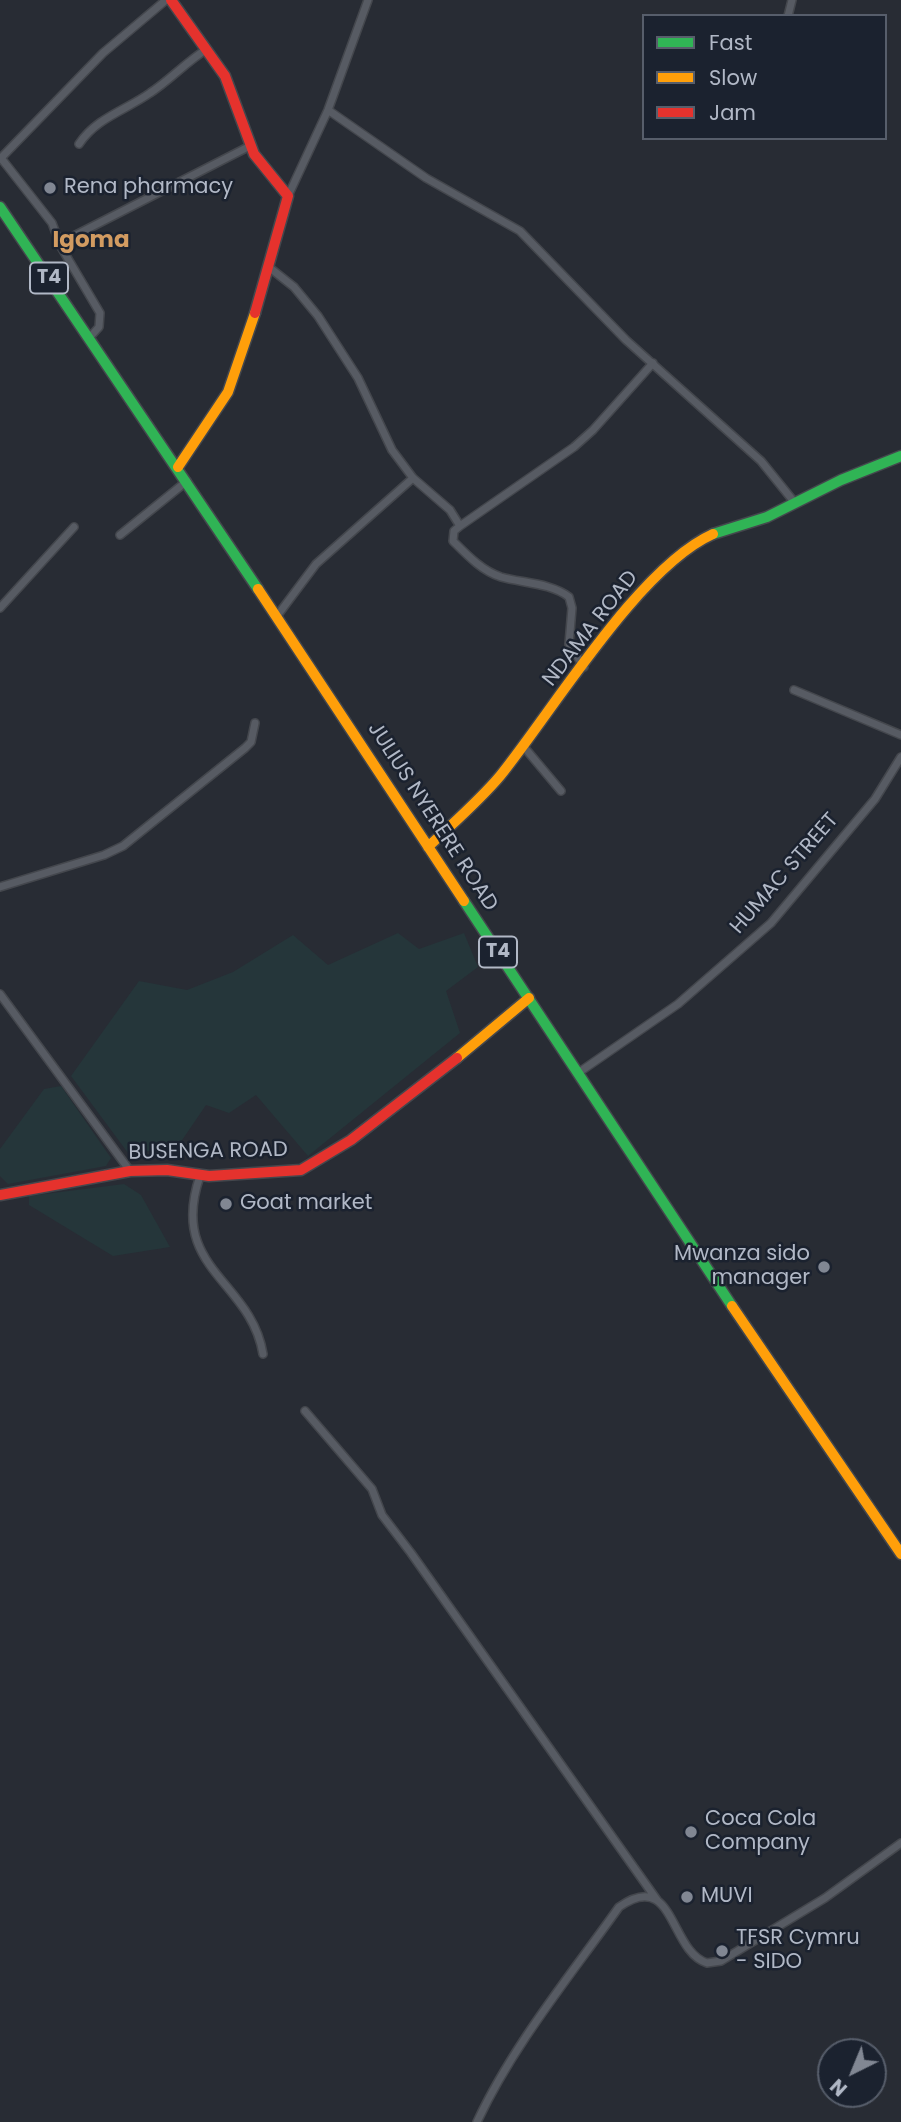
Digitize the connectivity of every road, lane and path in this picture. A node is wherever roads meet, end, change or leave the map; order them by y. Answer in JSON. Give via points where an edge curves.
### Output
{"nodes":[{"id":1,"x":168,"y":0,"type":"edge"},
{"id":2,"x":368,"y":0,"type":"edge"},
{"id":3,"x":207,"y":49,"type":"junction"},
{"id":4,"x":328,"y":110,"type":"junction"},
{"id":5,"x":79,"y":144,"type":"dead end"},
{"id":6,"x":250,"y":146,"type":"junction"},
{"id":7,"x":0,"y":158,"type":"edge"},
{"id":8,"x":288,"y":196,"type":"junction"},
{"id":9,"x":0,"y":207,"type":"edge"},
{"id":10,"x":60,"y":243,"type":"junction"},
{"id":11,"x":270,"y":268,"type":"junction"},
{"id":12,"x":90,"y":337,"type":"junction"},
{"id":13,"x":653,"y":363,"type":"junction"},
{"id":14,"x":901,"y":457,"type":"edge"},
{"id":15,"x":178,"y":467,"type":"junction"},
{"id":16,"x":413,"y":478,"type":"junction"},
{"id":17,"x":187,"y":481,"type":"junction"},
{"id":18,"x":795,"y":503,"type":"junction"},
{"id":19,"x":460,"y":526,"type":"junction"},
{"id":20,"x":74,"y":527,"type":"dead end"},
{"id":21,"x":120,"y":535,"type":"dead end"},
{"id":22,"x":0,"y":608,"type":"edge"},
{"id":23,"x":276,"y":617,"type":"junction"},
{"id":24,"x":585,"y":668,"type":"junction"},
{"id":25,"x":794,"y":690,"type":"dead end"},
{"id":26,"x":255,"y":723,"type":"dead end"},
{"id":27,"x":901,"y":735,"type":"edge"},
{"id":28,"x":524,"y":747,"type":"junction"},
{"id":29,"x":901,"y":757,"type":"edge"},
{"id":30,"x":561,"y":791,"type":"dead end"},
{"id":31,"x":428,"y":847,"type":"junction"},
{"id":32,"x":0,"y":887,"type":"edge"},
{"id":33,"x":0,"y":994,"type":"edge"},
{"id":34,"x":528,"y":998,"type":"junction"},
{"id":35,"x":578,"y":1073,"type":"junction"},
{"id":36,"x":130,"y":1171,"type":"junction"},
{"id":37,"x":200,"y":1176,"type":"junction"},
{"id":38,"x":0,"y":1195,"type":"edge"},
{"id":39,"x":263,"y":1354,"type":"dead end"},
{"id":40,"x":304,"y":1411,"type":"dead end"},
{"id":41,"x":901,"y":1554,"type":"edge"},
{"id":42,"x":901,"y":1843,"type":"edge"},
{"id":43,"x":658,"y":1901,"type":"junction"},
{"id":44,"x":477,"y":2122,"type":"edge"}],
"edges":[{"from":1,"to":3,"type":"main road"},
{"from":1,"to":7,"type":"street","via":[[103,53]]},
{"from":2,"to":4,"type":"street"},
{"from":3,"to":5,"type":"street","via":[[150,93],[103,120]]},
{"from":3,"to":6,"type":"main road","via":[[225,76]]},
{"from":4,"to":8,"type":"street"},
{"from":4,"to":13,"type":"street","via":[[426,178],[520,231]]},
{"from":6,"to":8,"type":"main road"},
{"from":6,"to":10,"type":"street"},
{"from":7,"to":10,"type":"street","via":[[52,223]]},
{"from":8,"to":11,"type":"main road"},
{"from":9,"to":12,"type":"main road","name":"JULIUS NYERERE ROAD","number":"T4"},
{"from":10,"to":12,"type":"street","via":[[100,313],[99,327]]},
{"from":11,"to":15,"type":"main road","via":[[228,392]]},
{"from":11,"to":16,"type":"street","via":[[294,287],[318,316]]},
{"from":12,"to":15,"type":"main road","name":"JULIUS NYERERE ROAD","number":"T4"},
{"from":13,"to":18,"type":"street","via":[[761,461]]},
{"from":13,"to":19,"type":"street","via":[[574,447]]},
{"from":14,"to":18,"type":"main road","name":"NDAMA ROAD"},
{"from":15,"to":17,"type":"main road","name":"JULIUS NYERERE ROAD","number":"T4"},
{"from":16,"to":19,"type":"street","via":[[450,510]]},
{"from":16,"to":23,"type":"street","via":[[316,564]]},
{"from":17,"to":21,"type":"street"},
{"from":17,"to":23,"type":"main road","name":"JULIUS NYERERE ROAD","number":"T4"},
{"from":18,"to":24,"type":"main road","name":"NDAMA ROAD","via":[[690,545],[628,607]]},
{"from":19,"to":24,"type":"street","via":[[453,541],[482,567],[569,597],[569,644]]},
{"from":20,"to":22,"type":"street"},
{"from":23,"to":31,"type":"main road","name":"JULIUS NYERERE ROAD","number":"T4"},
{"from":24,"to":28,"type":"main road","name":"NDAMA ROAD"},
{"from":25,"to":27,"type":"street"},
{"from":26,"to":32,"type":"street","via":[[246,748],[130,842],[104,855]]},
{"from":28,"to":30,"type":"street"},
{"from":28,"to":31,"type":"main road","name":"NDAMA ROAD"},
{"from":29,"to":35,"type":"street","name":"HUMAC STREET","via":[[875,799],[771,923],[678,1004]]},
{"from":31,"to":34,"type":"main road","name":"JULIUS NYERERE ROAD","number":"T4"},
{"from":33,"to":36,"type":"street"},
{"from":34,"to":35,"type":"main road","name":"JULIUS NYERERE ROAD","number":"T4"},
{"from":34,"to":37,"type":"main road","name":"BUSENGA ROAD","via":[[351,1140],[301,1170]]},
{"from":35,"to":41,"type":"main road","name":"JULIUS NYERERE ROAD","number":"T4"},
{"from":36,"to":37,"type":"main road","name":"BUSENGA ROAD","via":[[167,1170]]},
{"from":36,"to":38,"type":"main road","name":"BUSENGA ROAD"},
{"from":37,"to":39,"type":"street","via":[[191,1201],[194,1238],[258,1332]]},
{"from":40,"to":43,"type":"street","via":[[377,1495],[382,1515]]},
{"from":42,"to":43,"type":"street","via":[[825,1898],[721,1961],[706,1963],[694,1955]]},
{"from":43,"to":44,"type":"street","via":[[644,1896],[619,1907],[493,2089]]}]}
